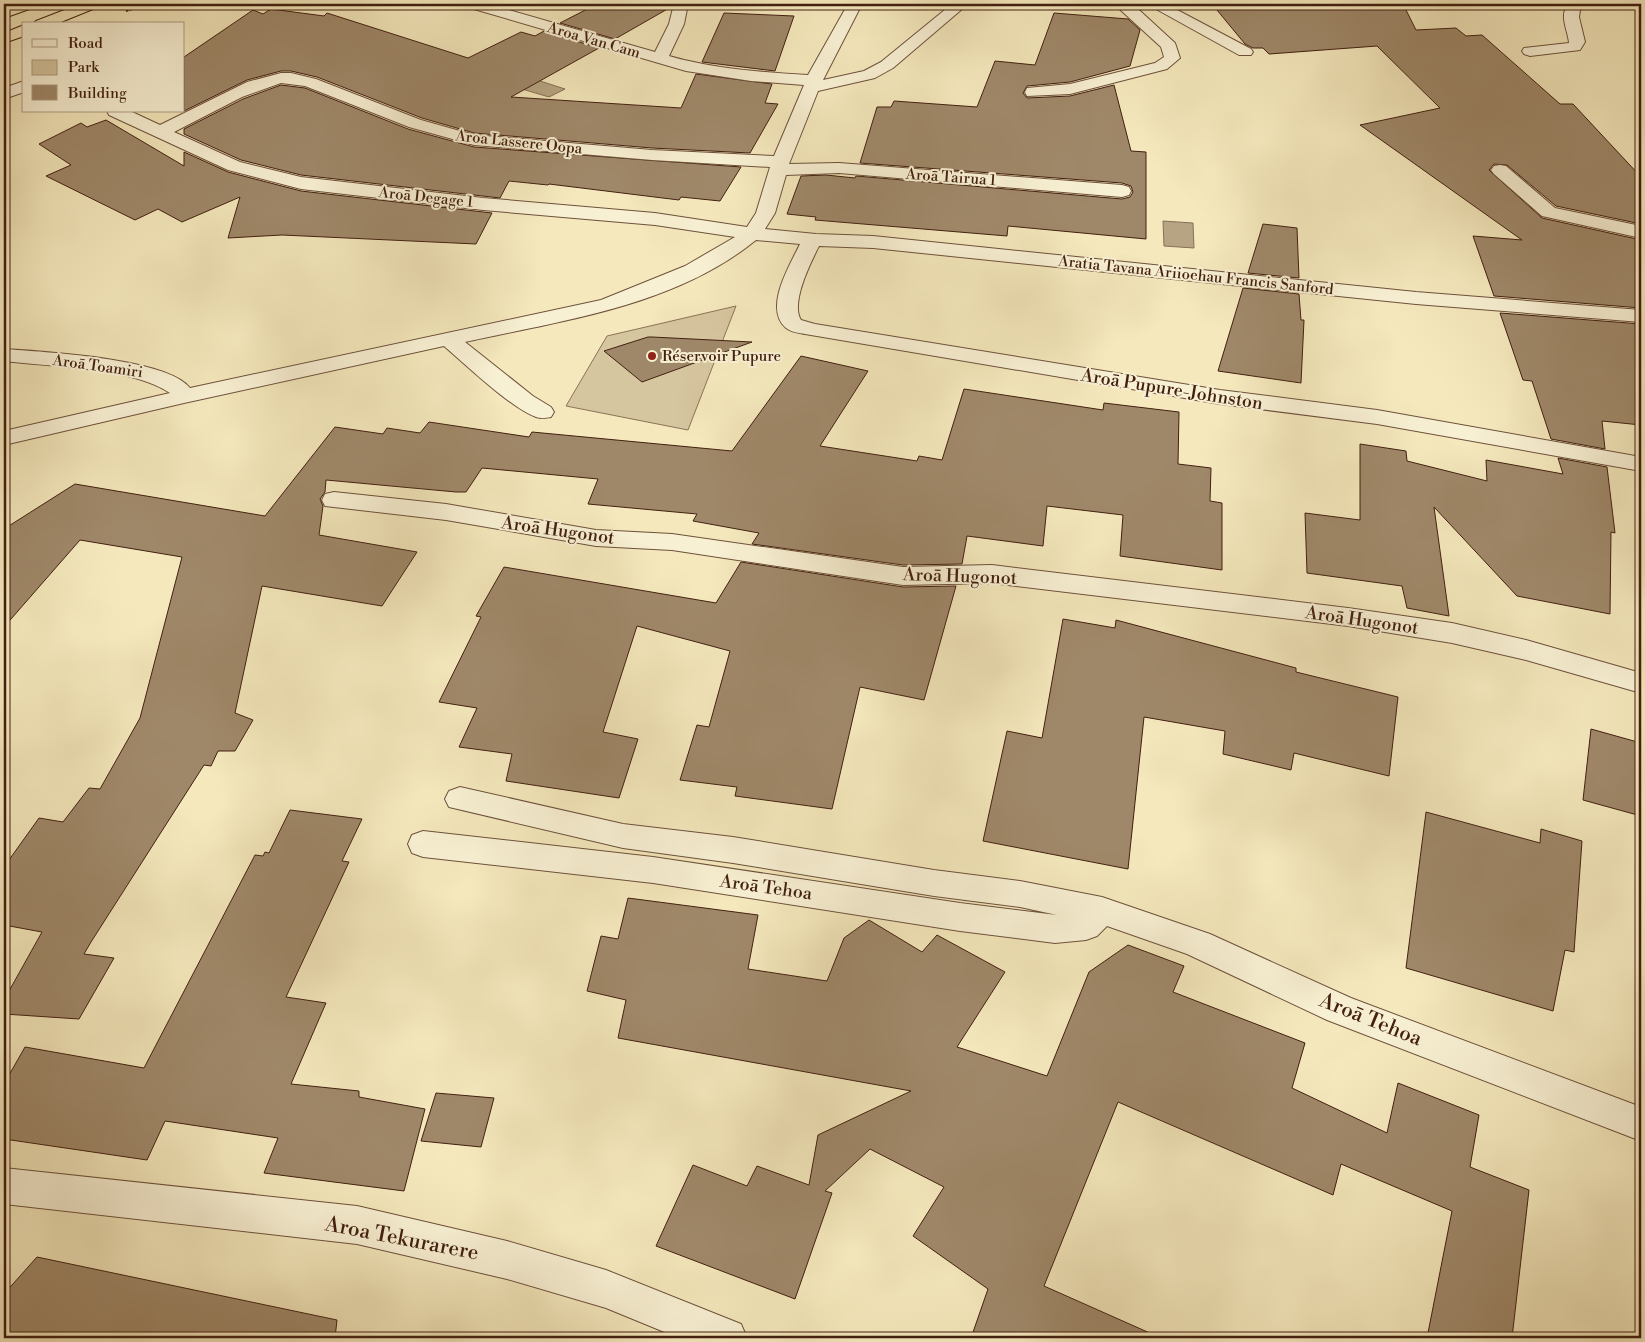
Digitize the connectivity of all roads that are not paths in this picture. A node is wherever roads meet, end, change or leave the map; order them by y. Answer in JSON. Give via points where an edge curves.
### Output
{"nodes":[{"id":1,"x":30,"y":4,"type":"edge"},
{"id":2,"x":93,"y":4,"type":"edge"},
{"id":3,"x":472,"y":4,"type":"edge"},
{"id":4,"x":681,"y":4,"type":"edge"},
{"id":5,"x":855,"y":4,"type":"edge"},
{"id":6,"x":961,"y":4,"type":"edge"},
{"id":7,"x":1120,"y":4,"type":"edge"},
{"id":8,"x":1154,"y":4,"type":"edge"},
{"id":9,"x":1580,"y":4,"type":"edge"},
{"id":10,"x":4,"y":14,"type":"edge"},
{"id":11,"x":46,"y":22,"type":"edge"},
{"id":12,"x":22,"y":31,"type":"edge"},
{"id":13,"x":4,"y":38,"type":"edge"},
{"id":14,"x":1530,"y":51,"type":"dead end"},
{"id":15,"x":1245,"y":52,"type":"dead end"},
{"id":16,"x":659,"y":59,"type":"junction"},
{"id":17,"x":813,"y":84,"type":"junction"},
{"id":18,"x":22,"y":87,"type":"edge"},
{"id":19,"x":1033,"y":92,"type":"dead end"},
{"id":20,"x":4,"y":94,"type":"edge"},
{"id":21,"x":117,"y":112,"type":"edge"},
{"id":22,"x":159,"y":133,"type":"junction"},
{"id":23,"x":780,"y":166,"type":"junction"},
{"id":24,"x":1500,"y":170,"type":"dead end"},
{"id":25,"x":1122,"y":191,"type":"dead end"},
{"id":26,"x":1641,"y":232,"type":"edge"},
{"id":27,"x":751,"y":233,"type":"junction"},
{"id":28,"x":812,"y":239,"type":"junction"},
{"id":29,"x":1641,"y":316,"type":"edge"},
{"id":30,"x":448,"y":339,"type":"junction"},
{"id":31,"x":4,"y":355,"type":"edge"},
{"id":32,"x":184,"y":396,"type":"junction"},
{"id":33,"x":543,"y":412,"type":"dead end"},
{"id":34,"x":4,"y":438,"type":"edge"},
{"id":35,"x":1641,"y":464,"type":"edge"},
{"id":36,"x":334,"y":500,"type":"dead end"},
{"id":37,"x":1641,"y":683,"type":"edge"},
{"id":38,"x":460,"y":799,"type":"dead end"},
{"id":39,"x":423,"y":844,"type":"dead end"},
{"id":40,"x":1102,"y":911,"type":"junction"},
{"id":41,"x":1641,"y":1124,"type":"edge"},
{"id":42,"x":4,"y":1186,"type":"edge"},
{"id":43,"x":727,"y":1338,"type":"edge"}],
"edges":[{"from":1,"to":10,"type":"highway"},
{"from":2,"to":11,"type":"highway"},
{"from":3,"to":16,"type":"street","name":"Aroa Van Cam"},
{"from":4,"to":16,"type":"street","name":"Aroa Van Cam","via":[[682,11]]},
{"from":5,"to":17,"type":"street"},
{"from":6,"to":17,"type":"street","via":[[887,65],[870,75]]},
{"from":7,"to":19,"type":"street","via":[[1169,46],[1170,61],[1070,89]]},
{"from":8,"to":15,"type":"street"},
{"from":9,"to":14,"type":"street","via":[[1573,8],[1571,17],[1574,47]]},
{"from":12,"to":13,"type":"highway"},
{"from":16,"to":17,"type":"street","name":"Aroa Van Cam","via":[[716,71]]},
{"from":17,"to":23,"type":"street"},
{"from":18,"to":20,"type":"street"},
{"from":21,"to":22,"type":"street","name":"Aroā Degage 1"},
{"from":22,"to":23,"type":"street","name":"Aroa Lassere Oopa","via":[[246,90],[272,80],[289,78],[309,82],[418,126],[474,140]]},
{"from":22,"to":27,"type":"street","name":"Aroā Degage 1","via":[[234,166],[301,183],[655,219]]},
{"from":23,"to":25,"type":"street","name":"Aroā Tairua 1"},
{"from":23,"to":27,"type":"street","via":[[763,220]]},
{"from":24,"to":26,"type":"street","via":[[1549,212]]},
{"from":27,"to":28,"type":"street","name":"Aratia Tavana Ariioehau Francis Sanford"},
{"from":27,"to":30,"type":"street","via":[[728,252],[632,297]]},
{"from":28,"to":29,"type":"street","name":"Aratia Tavana Ariioehau Francis Sanford","via":[[873,242],[1416,298]]},
{"from":28,"to":35,"type":"street","name":"Aroā Pupure-Johnston","via":[[788,294],[787,315],[793,324],[812,330],[1220,397],[1377,417]]},
{"from":30,"to":32,"type":"street"},
{"from":30,"to":33,"type":"street"},
{"from":31,"to":32,"type":"street","name":"Aroā Toamiri","via":[[138,370],[166,380]]},
{"from":32,"to":34,"type":"street"},
{"from":36,"to":37,"type":"street","name":"Aroā Hugonot","via":[[446,512],[596,538],[672,542],[903,576],[992,574],[1348,617],[1452,633]]},
{"from":38,"to":40,"type":"street","name":"Aroā Tehoa","via":[[623,836],[1020,894]]},
{"from":39,"to":40,"type":"street","name":"Aroā Tehoa","via":[[654,870],[1055,929],[1086,926]]},
{"from":40,"to":41,"type":"street","name":"Aroā Tehoa","via":[[1198,944],[1339,1009]]},
{"from":42,"to":43,"type":"street","name":"Aroa Tekurarere","via":[[357,1225],[507,1260],[606,1289]]}]}
